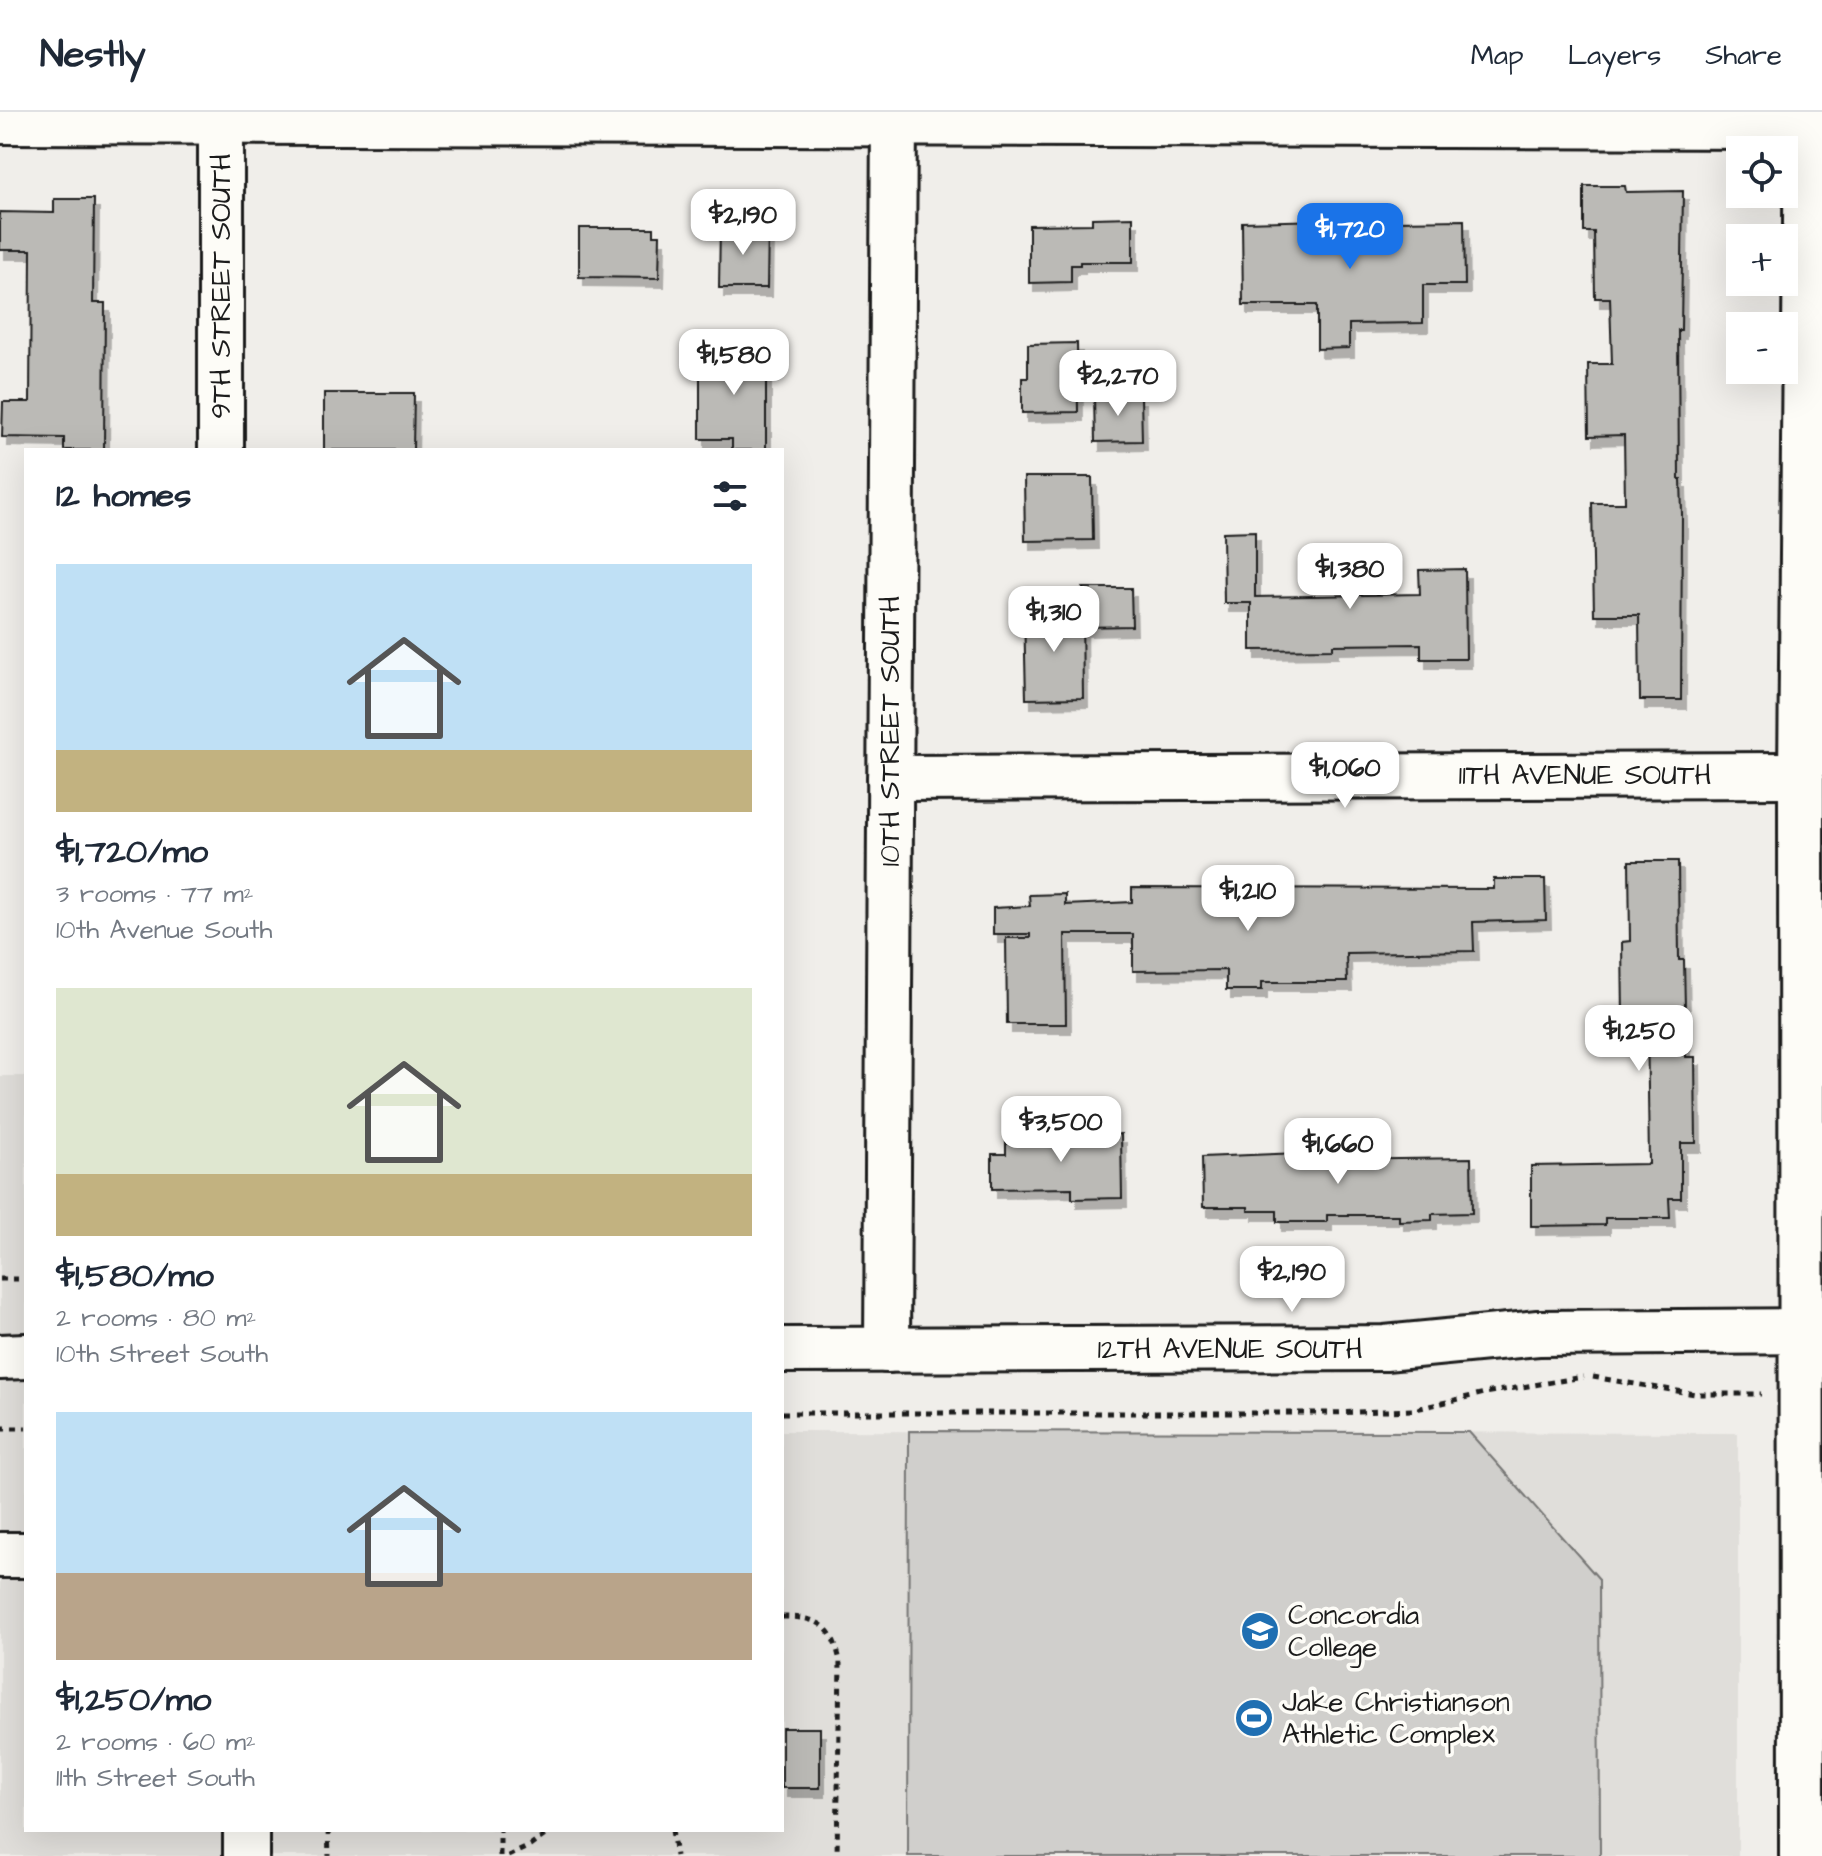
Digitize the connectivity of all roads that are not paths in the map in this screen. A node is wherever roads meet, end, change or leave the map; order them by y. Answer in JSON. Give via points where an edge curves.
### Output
{"nodes":[{"id":1,"x":894,"y":118,"type":"edge"},
{"id":2,"x":0,"y":121,"type":"edge"},
{"id":3,"x":1812,"y":121,"type":"edge"},
{"id":4,"x":221,"y":122,"type":"junction"},
{"id":5,"x":221,"y":448,"type":"edge"},
{"id":6,"x":1801,"y":775,"type":"junction"},
{"id":7,"x":890,"y":778,"type":"junction"},
{"id":8,"x":1812,"y":1331,"type":"edge"},
{"id":9,"x":784,"y":1350,"type":"edge"},
{"id":10,"x":887,"y":1350,"type":"junction"},
{"id":11,"x":24,"y":1356,"type":"edge"},
{"id":12,"x":0,"y":1357,"type":"edge"},
{"id":13,"x":0,"y":1555,"type":"edge"},
{"id":14,"x":24,"y":1555,"type":"edge"},
{"id":15,"x":246,"y":1832,"type":"edge"},
{"id":16,"x":246,"y":1856,"type":"edge"},
{"id":17,"x":1802,"y":1856,"type":"edge"}],
"edges":[{"from":1,"to":3,"type":"street"},
{"from":1,"to":4,"type":"street"},
{"from":1,"to":7,"type":"street","name":"10TH STREET SOUTH"},
{"from":2,"to":4,"type":"street"},
{"from":3,"to":6,"type":"street"},
{"from":4,"to":5,"type":"street","name":"9TH STREET SOUTH"},
{"from":6,"to":7,"type":"street","name":"11TH AVENUE SOUTH"},
{"from":6,"to":8,"type":"street"},
{"from":7,"to":10,"type":"street","name":"10TH STREET SOUTH"},
{"from":8,"to":10,"type":"street","name":"12TH AVENUE SOUTH","via":[[1538,1333],[1385,1348]]},
{"from":8,"to":17,"type":"street","via":[[1802,1394]]},
{"from":9,"to":10,"type":"street","name":"12TH AVENUE SOUTH"},
{"from":11,"to":12,"type":"street"},
{"from":13,"to":14,"type":"street"},
{"from":15,"to":16,"type":"street"}]}
